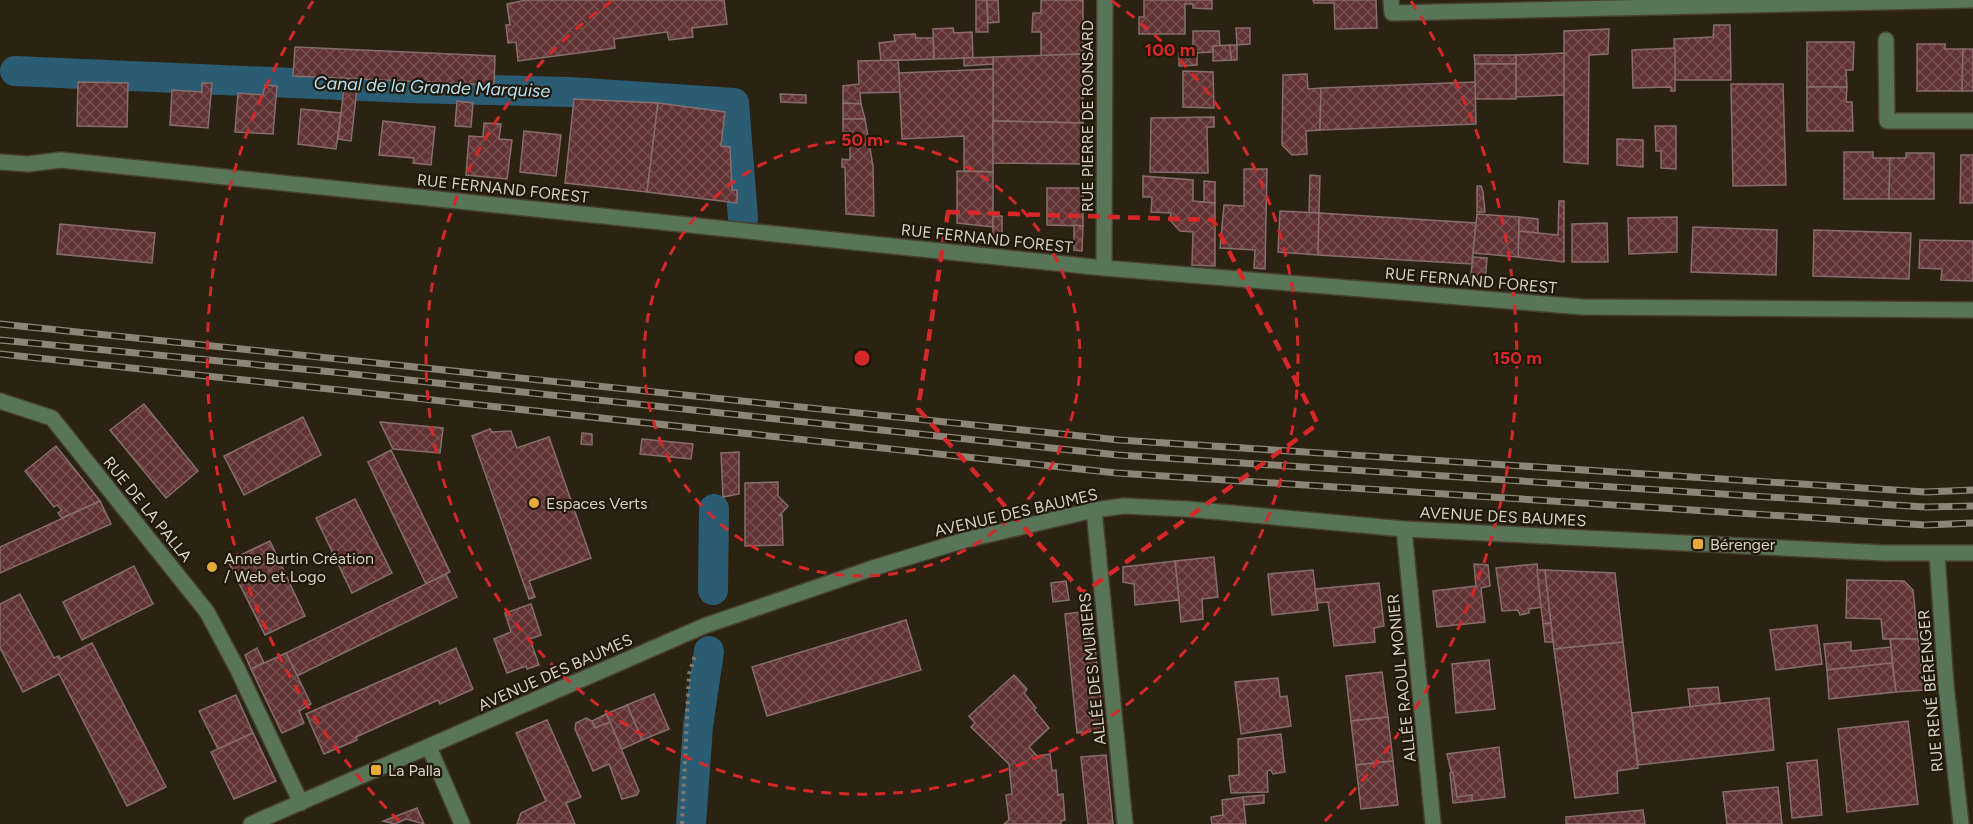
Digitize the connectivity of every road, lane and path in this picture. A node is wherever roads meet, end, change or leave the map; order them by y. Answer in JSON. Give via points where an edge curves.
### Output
{"nodes":[{"id":1,"x":1105,"y":0,"type":"edge"},
{"id":2,"x":1973,"y":0,"type":"edge"},
{"id":3,"x":1391,"y":6,"type":"edge"},
{"id":4,"x":1886,"y":39,"type":"dead end"},
{"id":5,"x":1973,"y":121,"type":"edge"},
{"id":6,"x":0,"y":162,"type":"edge"},
{"id":7,"x":1104,"y":268,"type":"junction"},
{"id":8,"x":1973,"y":310,"type":"edge"},
{"id":9,"x":0,"y":401,"type":"edge"},
{"id":10,"x":1094,"y":510,"type":"junction"},
{"id":11,"x":1404,"y":529,"type":"junction"},
{"id":12,"x":1973,"y":553,"type":"edge"},
{"id":13,"x":1937,"y":554,"type":"junction"},
{"id":14,"x":704,"y":627,"type":"junction"},
{"id":15,"x":429,"y":747,"type":"junction"},
{"id":16,"x":301,"y":803,"type":"junction"},
{"id":17,"x":257,"y":823,"type":"edge"},
{"id":18,"x":462,"y":824,"type":"edge"},
{"id":19,"x":682,"y":824,"type":"edge"},
{"id":20,"x":1125,"y":824,"type":"edge"},
{"id":21,"x":1433,"y":824,"type":"edge"},
{"id":22,"x":1961,"y":824,"type":"edge"}],
"edges":[{"from":1,"to":7,"type":"street","name":"RUE PIERRE DE RONSARD"},
{"from":2,"to":3,"type":"street"},
{"from":4,"to":5,"type":"street","via":[[1887,121]]},
{"from":6,"to":7,"type":"street","name":"RUE FERNAND FOREST","via":[[61,160]]},
{"from":7,"to":8,"type":"street","name":"RUE FERNAND FOREST","via":[[1583,307]]},
{"from":9,"to":16,"type":"street","name":"RUE DE LA PALLA","via":[[52,418],[207,612]]},
{"from":10,"to":11,"type":"street","name":"AVENUE DES BAUMES","via":[[1124,506],[1187,509]]},
{"from":10,"to":14,"type":"street","name":"AVENUE DES BAUMES","via":[[965,540]]},
{"from":10,"to":20,"type":"street","name":"ALLÉE DES MURIERS"},
{"from":11,"to":13,"type":"street","name":"AVENUE DES BAUMES"},
{"from":11,"to":21,"type":"street","name":"ALLÉE RAOUL MONIER"},
{"from":12,"to":13,"type":"street","name":"AVENUE DES BAUMES"},
{"from":13,"to":22,"type":"street","name":"RUE RENÉ BÉRENGER"},
{"from":14,"to":15,"type":"street","name":"AVENUE DES BAUMES"},
{"from":14,"to":19,"type":"path","via":[[689,674]]},
{"from":15,"to":16,"type":"street","name":"AVENUE DES BAUMES"},
{"from":15,"to":18,"type":"street"},
{"from":16,"to":17,"type":"street","name":"AVENUE DES BAUMES"}]}
